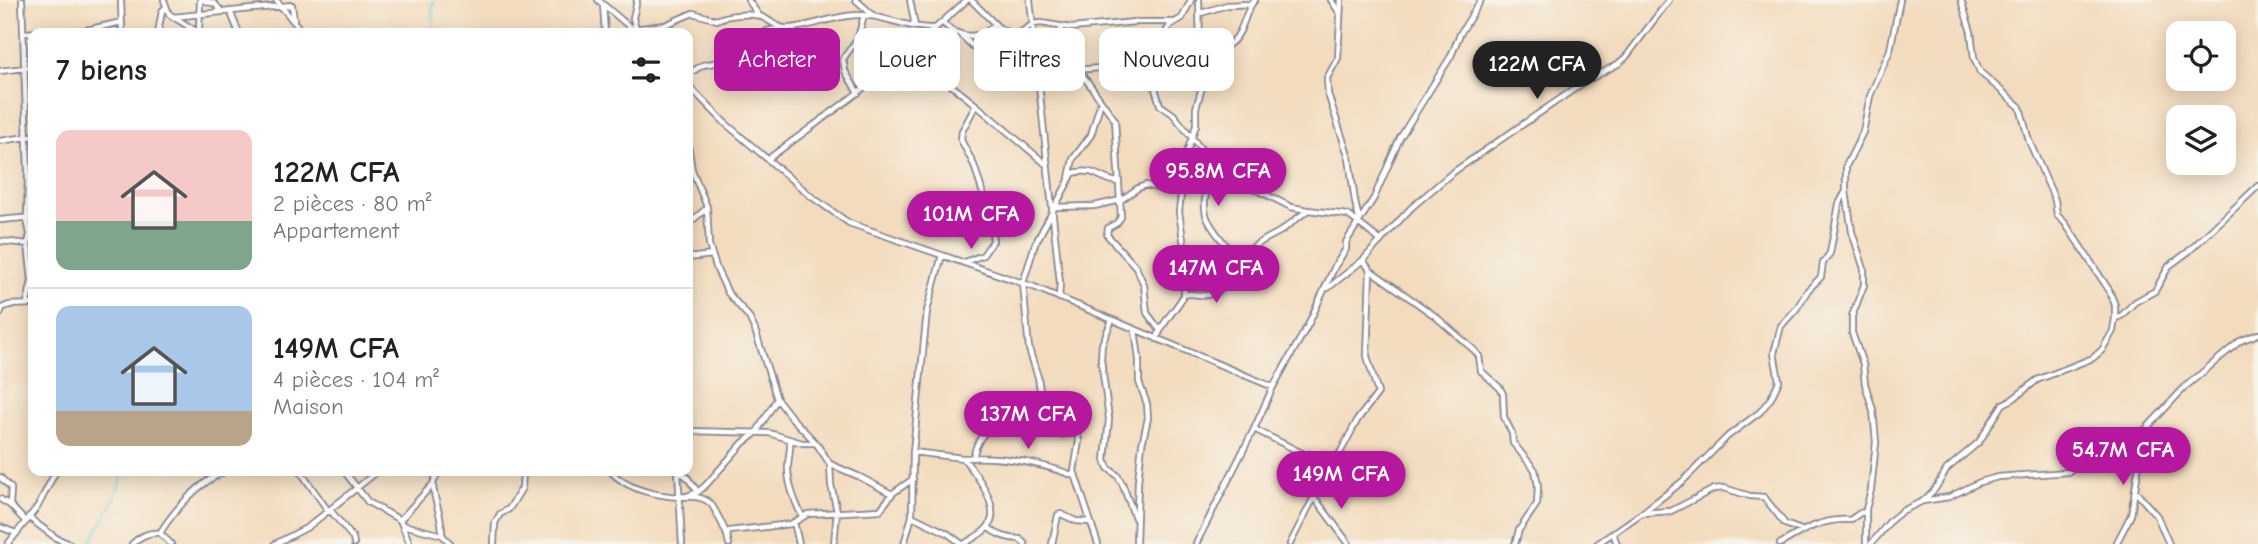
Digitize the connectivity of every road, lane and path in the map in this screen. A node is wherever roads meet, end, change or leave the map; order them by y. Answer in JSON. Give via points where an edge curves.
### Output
{"nodes":[{"id":1,"x":22,"y":0,"type":"edge"},
{"id":2,"x":121,"y":0,"type":"edge"},
{"id":3,"x":164,"y":0,"type":"edge"},
{"id":4,"x":202,"y":0,"type":"edge"},
{"id":5,"x":276,"y":0,"type":"edge"},
{"id":6,"x":637,"y":0,"type":"edge"},
{"id":7,"x":748,"y":0,"type":"edge"},
{"id":8,"x":856,"y":0,"type":"edge"},
{"id":9,"x":910,"y":0,"type":"edge"},
{"id":10,"x":969,"y":0,"type":"edge"},
{"id":11,"x":1028,"y":0,"type":"edge"},
{"id":12,"x":1191,"y":0,"type":"edge"},
{"id":13,"x":1199,"y":0,"type":"edge"},
{"id":14,"x":1331,"y":0,"type":"edge"},
{"id":15,"x":1480,"y":0,"type":"edge"},
{"id":16,"x":1669,"y":0,"type":"edge"},
{"id":17,"x":1900,"y":0,"type":"edge"},
{"id":18,"x":1961,"y":0,"type":"edge"},
{"id":19,"x":1340,"y":1,"type":"edge"},
{"id":20,"x":600,"y":2,"type":"edge"},
{"id":21,"x":1253,"y":2,"type":"edge"},
{"id":22,"x":282,"y":6,"type":"junction"},
{"id":23,"x":166,"y":7,"type":"junction"},
{"id":24,"x":230,"y":11,"type":"junction"},
{"id":25,"x":221,"y":12,"type":"junction"},
{"id":26,"x":200,"y":13,"type":"junction"},
{"id":27,"x":1340,"y":13,"type":"junction"},
{"id":28,"x":1200,"y":14,"type":"junction"},
{"id":29,"x":758,"y":15,"type":"junction"},
{"id":30,"x":864,"y":15,"type":"junction"},
{"id":31,"x":875,"y":16,"type":"junction"},
{"id":32,"x":173,"y":17,"type":"junction"},
{"id":33,"x":294,"y":20,"type":"junction"},
{"id":34,"x":122,"y":22,"type":"junction"},
{"id":35,"x":942,"y":22,"type":"junction"},
{"id":36,"x":1174,"y":22,"type":"junction"},
{"id":37,"x":995,"y":24,"type":"junction"},
{"id":38,"x":1033,"y":24,"type":"junction"},
{"id":39,"x":915,"y":27,"type":"junction"},
{"id":40,"x":1060,"y":27,"type":"joint"},
{"id":41,"x":95,"y":28,"type":"edge"},
{"id":42,"x":122,"y":28,"type":"edge"},
{"id":43,"x":160,"y":28,"type":"edge"},
{"id":44,"x":191,"y":28,"type":"edge"},
{"id":45,"x":198,"y":28,"type":"edge"},
{"id":46,"x":237,"y":28,"type":"edge"},
{"id":47,"x":299,"y":28,"type":"edge"},
{"id":48,"x":604,"y":28,"type":"edge"},
{"id":49,"x":632,"y":28,"type":"edge"},
{"id":50,"x":635,"y":28,"type":"edge"},
{"id":51,"x":647,"y":28,"type":"edge"},
{"id":52,"x":784,"y":28,"type":"joint"},
{"id":53,"x":934,"y":28,"type":"joint"},
{"id":54,"x":947,"y":28,"type":"edge"},
{"id":55,"x":1033,"y":28,"type":"edge"},
{"id":56,"x":1169,"y":28,"type":"edge"},
{"id":57,"x":1200,"y":28,"type":"edge"},
{"id":58,"x":23,"y":33,"type":"junction"},
{"id":59,"x":28,"y":33,"type":"edge"},
{"id":60,"x":960,"y":34,"type":"joint"},
{"id":61,"x":1234,"y":40,"type":"edge"},
{"id":62,"x":974,"y":45,"type":"edge"},
{"id":63,"x":714,"y":62,"type":"edge"},
{"id":64,"x":24,"y":68,"type":"junction"},
{"id":65,"x":28,"y":68,"type":"edge"},
{"id":66,"x":0,"y":71,"type":"edge"},
{"id":67,"x":693,"y":71,"type":"edge"},
{"id":68,"x":1085,"y":78,"type":"edge"},
{"id":69,"x":693,"y":90,"type":"edge"},
{"id":70,"x":860,"y":91,"type":"edge"},
{"id":71,"x":958,"y":91,"type":"edge"},
{"id":72,"x":1039,"y":91,"type":"edge"},
{"id":73,"x":1156,"y":91,"type":"edge"},
{"id":74,"x":1202,"y":91,"type":"edge"},
{"id":75,"x":858,"y":93,"type":"junction"},
{"id":76,"x":25,"y":100,"type":"junction"},
{"id":77,"x":28,"y":100,"type":"edge"},
{"id":78,"x":1101,"y":100,"type":"junction"},
{"id":79,"x":976,"y":105,"type":"junction"},
{"id":80,"x":28,"y":122,"type":"edge"},
{"id":81,"x":1193,"y":136,"type":"junction"},
{"id":82,"x":28,"y":137,"type":"edge"},
{"id":83,"x":0,"y":141,"type":"edge"},
{"id":84,"x":768,"y":159,"type":"junction"},
{"id":85,"x":1209,"y":159,"type":"junction"},
{"id":86,"x":1048,"y":165,"type":"junction"},
{"id":87,"x":1184,"y":170,"type":"junction"},
{"id":88,"x":693,"y":172,"type":"edge"},
{"id":89,"x":1069,"y":179,"type":"junction"},
{"id":90,"x":1119,"y":183,"type":"junction"},
{"id":91,"x":2258,"y":186,"type":"edge"},
{"id":92,"x":1846,"y":191,"type":"junction"},
{"id":93,"x":1121,"y":200,"type":"junction"},
{"id":94,"x":708,"y":208,"type":"junction"},
{"id":95,"x":1053,"y":209,"type":"junction"},
{"id":96,"x":1308,"y":210,"type":"junction"},
{"id":97,"x":28,"y":217,"type":"edge"},
{"id":98,"x":0,"y":220,"type":"edge"},
{"id":99,"x":693,"y":220,"type":"edge"},
{"id":100,"x":1358,"y":221,"type":"junction"},
{"id":101,"x":0,"y":241,"type":"edge"},
{"id":102,"x":1381,"y":241,"type":"junction"},
{"id":103,"x":28,"y":244,"type":"edge"},
{"id":104,"x":942,"y":254,"type":"junction"},
{"id":105,"x":712,"y":255,"type":"junction"},
{"id":106,"x":693,"y":257,"type":"edge"},
{"id":107,"x":1237,"y":260,"type":"junction"},
{"id":108,"x":1363,"y":260,"type":"junction"},
{"id":109,"x":964,"y":262,"type":"junction"},
{"id":110,"x":1370,"y":270,"type":"junction"},
{"id":111,"x":1023,"y":284,"type":"junction"},
{"id":112,"x":1325,"y":290,"type":"junction"},
{"id":113,"x":1184,"y":295,"type":"junction"},
{"id":114,"x":1059,"y":298,"type":"junction"},
{"id":115,"x":28,"y":304,"type":"edge"},
{"id":116,"x":0,"y":313,"type":"edge"},
{"id":117,"x":2115,"y":318,"type":"junction"},
{"id":118,"x":1112,"y":320,"type":"junction"},
{"id":119,"x":1134,"y":329,"type":"junction"},
{"id":120,"x":1159,"y":329,"type":"junction"},
{"id":121,"x":2258,"y":334,"type":"edge"},
{"id":122,"x":1157,"y":339,"type":"junction"},
{"id":123,"x":1273,"y":387,"type":"junction"},
{"id":124,"x":777,"y":398,"type":"junction"},
{"id":125,"x":1254,"y":429,"type":"junction"},
{"id":126,"x":693,"y":431,"type":"edge"},
{"id":127,"x":2144,"y":431,"type":"junction"},
{"id":128,"x":1038,"y":432,"type":"junction"},
{"id":129,"x":756,"y":433,"type":"junction"},
{"id":130,"x":790,"y":440,"type":"junction"},
{"id":131,"x":816,"y":443,"type":"junction"},
{"id":132,"x":913,"y":452,"type":"junction"},
{"id":133,"x":963,"y":458,"type":"junction"},
{"id":134,"x":973,"y":458,"type":"junction"},
{"id":135,"x":830,"y":464,"type":"junction"},
{"id":136,"x":1332,"y":468,"type":"junction"},
{"id":137,"x":53,"y":476,"type":"edge"},
{"id":138,"x":215,"y":476,"type":"edge"},
{"id":139,"x":304,"y":476,"type":"edge"},
{"id":140,"x":347,"y":476,"type":"edge"},
{"id":141,"x":372,"y":476,"type":"edge"},
{"id":142,"x":436,"y":476,"type":"edge"},
{"id":143,"x":523,"y":476,"type":"edge"},
{"id":144,"x":618,"y":476,"type":"edge"},
{"id":145,"x":679,"y":476,"type":"edge"},
{"id":146,"x":687,"y":476,"type":"edge"},
{"id":147,"x":1075,"y":476,"type":"junction"},
{"id":148,"x":0,"y":477,"type":"edge"},
{"id":149,"x":913,"y":479,"type":"junction"},
{"id":150,"x":433,"y":484,"type":"junction"},
{"id":151,"x":356,"y":489,"type":"junction"},
{"id":152,"x":2135,"y":491,"type":"junction"},
{"id":153,"x":698,"y":492,"type":"junction"},
{"id":154,"x":892,"y":494,"type":"junction"},
{"id":155,"x":681,"y":497,"type":"junction"},
{"id":156,"x":1314,"y":497,"type":"junction"},
{"id":157,"x":0,"y":499,"type":"edge"},
{"id":158,"x":1923,"y":501,"type":"junction"},
{"id":159,"x":10,"y":505,"type":"junction"},
{"id":160,"x":330,"y":511,"type":"junction"},
{"id":161,"x":837,"y":511,"type":"junction"},
{"id":162,"x":1866,"y":512,"type":"junction"},
{"id":163,"x":1642,"y":513,"type":"junction"},
{"id":164,"x":802,"y":516,"type":"junction"},
{"id":165,"x":912,"y":516,"type":"junction"},
{"id":166,"x":27,"y":519,"type":"junction"},
{"id":167,"x":1136,"y":520,"type":"junction"},
{"id":168,"x":402,"y":522,"type":"junction"},
{"id":169,"x":794,"y":522,"type":"junction"},
{"id":170,"x":1090,"y":522,"type":"junction"},
{"id":171,"x":0,"y":527,"type":"edge"},
{"id":172,"x":988,"y":527,"type":"junction"},
{"id":173,"x":1801,"y":530,"type":"junction"},
{"id":174,"x":16,"y":533,"type":"junction"},
{"id":175,"x":160,"y":533,"type":"junction"},
{"id":176,"x":1613,"y":533,"type":"junction"},
{"id":177,"x":442,"y":535,"type":"junction"},
{"id":178,"x":727,"y":535,"type":"junction"},
{"id":179,"x":355,"y":542,"type":"edge"},
{"id":180,"x":9,"y":544,"type":"edge"},
{"id":181,"x":70,"y":544,"type":"edge"},
{"id":182,"x":132,"y":544,"type":"edge"},
{"id":183,"x":171,"y":544,"type":"edge"},
{"id":184,"x":275,"y":544,"type":"edge"},
{"id":185,"x":410,"y":544,"type":"edge"},
{"id":186,"x":451,"y":544,"type":"edge"},
{"id":187,"x":494,"y":544,"type":"edge"},
{"id":188,"x":682,"y":544,"type":"edge"},
{"id":189,"x":729,"y":544,"type":"edge"},
{"id":190,"x":799,"y":544,"type":"edge"},
{"id":191,"x":834,"y":544,"type":"edge"},
{"id":192,"x":904,"y":544,"type":"edge"},
{"id":193,"x":963,"y":544,"type":"edge"},
{"id":194,"x":1025,"y":544,"type":"edge"},
{"id":195,"x":1052,"y":544,"type":"edge"},
{"id":196,"x":1098,"y":544,"type":"edge"},
{"id":197,"x":1136,"y":544,"type":"edge"},
{"id":198,"x":1196,"y":544,"type":"edge"},
{"id":199,"x":1290,"y":544,"type":"edge"},
{"id":200,"x":1349,"y":544,"type":"edge"},
{"id":201,"x":1515,"y":544,"type":"edge"},
{"id":202,"x":1597,"y":544,"type":"edge"},
{"id":203,"x":1617,"y":544,"type":"edge"},
{"id":204,"x":1780,"y":544,"type":"edge"},
{"id":205,"x":1869,"y":544,"type":"edge"},
{"id":206,"x":2116,"y":544,"type":"edge"},
{"id":207,"x":2169,"y":544,"type":"edge"}],
"edges":[{"from":1,"to":58,"type":"street"},
{"from":2,"to":34,"type":"street"},
{"from":3,"to":23,"type":"street"},
{"from":4,"to":25,"type":"street","via":[[215,4]]},
{"from":4,"to":26,"type":"street"},
{"from":5,"to":22,"type":"street"},
{"from":6,"to":50,"type":"street"},
{"from":7,"to":29,"type":"street"},
{"from":8,"to":31,"type":"street"},
{"from":9,"to":39,"type":"street"},
{"from":10,"to":35,"type":"street"},
{"from":10,"to":37,"type":"street"},
{"from":11,"to":38,"type":"street"},
{"from":12,"to":36,"type":"street","via":[[1182,18]]},
{"from":13,"to":28,"type":"street"},
{"from":14,"to":27,"type":"street"},
{"from":15,"to":100,"type":"street"},
{"from":16,"to":102,"type":"street","via":[[1618,64],[1452,173]]},
{"from":17,"to":92,"type":"street","via":[[1890,50],[1870,96],[1863,132],[1846,166]]},
{"from":18,"to":117,"type":"street","via":[[1980,72],[2020,107],[2057,215],[2109,290]]},
{"from":19,"to":27,"type":"street"},
{"from":20,"to":48,"type":"street"},
{"from":20,"to":49,"type":"street"},
{"from":21,"to":28,"type":"street"},
{"from":21,"to":61,"type":"street"},
{"from":22,"to":24,"type":"street"},
{"from":22,"to":33,"type":"street"},
{"from":22,"to":33,"type":"street","via":[[293,6]]},
{"from":23,"to":32,"type":"street"},
{"from":23,"to":43,"type":"street"},
{"from":24,"to":25,"type":"street"},
{"from":24,"to":46,"type":"street"},
{"from":25,"to":26,"type":"street"},
{"from":26,"to":32,"type":"street"},
{"from":26,"to":45,"type":"street"},
{"from":27,"to":100,"type":"street","via":[[1338,58],[1327,78],[1328,94],[1349,158]]},
{"from":28,"to":57,"type":"street"},
{"from":29,"to":51,"type":"street","via":[[717,20],[694,13]]},
{"from":29,"to":52,"type":"street"},
{"from":30,"to":31,"type":"street"},
{"from":30,"to":52,"type":"street"},
{"from":30,"to":75,"type":"street","via":[[858,38],[844,59],[845,71]]},
{"from":31,"to":39,"type":"street"},
{"from":32,"to":44,"type":"street"},
{"from":33,"to":47,"type":"street"},
{"from":34,"to":41,"type":"street"},
{"from":34,"to":42,"type":"street"},
{"from":35,"to":53,"type":"street"},
{"from":35,"to":54,"type":"street"},
{"from":36,"to":40,"type":"street"},
{"from":36,"to":56,"type":"street"},
{"from":37,"to":38,"type":"street","via":[[1014,37]]},
{"from":37,"to":60,"type":"street","via":[[975,36]]},
{"from":38,"to":40,"type":"street"},
{"from":38,"to":55,"type":"street"},
{"from":39,"to":53,"type":"street"},
{"from":58,"to":59,"type":"street"},
{"from":58,"to":64,"type":"street"},
{"from":60,"to":62,"type":"street"},
{"from":63,"to":67,"type":"street"},
{"from":64,"to":65,"type":"street"},
{"from":64,"to":66,"type":"street"},
{"from":64,"to":76,"type":"street"},
{"from":68,"to":78,"type":"street"},
{"from":69,"to":84,"type":"street"},
{"from":70,"to":75,"type":"street"},
{"from":71,"to":79,"type":"street"},
{"from":72,"to":86,"type":"street"},
{"from":73,"to":81,"type":"street","via":[[1160,105]]},
{"from":74,"to":81,"type":"street"},
{"from":75,"to":84,"type":"street"},
{"from":76,"to":77,"type":"street"},
{"from":76,"to":80,"type":"street"},
{"from":78,"to":89,"type":"street","via":[[1094,129],[1073,159]]},
{"from":78,"to":90,"type":"street","via":[[1115,123]]},
{"from":79,"to":86,"type":"street"},
{"from":79,"to":109,"type":"street","via":[[961,140],[974,164],[993,241],[983,255]]},
{"from":81,"to":85,"type":"street"},
{"from":81,"to":87,"type":"street"},
{"from":82,"to":83,"type":"street"},
{"from":84,"to":104,"type":"street","via":[[849,223]]},
{"from":85,"to":87,"type":"street"},
{"from":85,"to":96,"type":"street","via":[[1291,208]]},
{"from":85,"to":107,"type":"street","via":[[1210,182],[1204,202],[1207,218]]},
{"from":86,"to":95,"type":"street"},
{"from":87,"to":93,"type":"street","via":[[1166,187],[1148,185]]},
{"from":87,"to":113,"type":"street","via":[[1179,212],[1186,260]]},
{"from":88,"to":94,"type":"street"},
{"from":89,"to":90,"type":"street","via":[[1073,173],[1090,170]]},
{"from":89,"to":95,"type":"street"},
{"from":90,"to":93,"type":"street"},
{"from":91,"to":117,"type":"street","via":[[2169,266],[2155,291]]},
{"from":92,"to":162,"type":"street","via":[[1864,269],[1852,333],[1863,364],[1876,442]]},
{"from":92,"to":163,"type":"street","via":[[1821,277],[1781,326],[1774,353],[1779,381],[1771,398]]},
{"from":93,"to":95,"type":"street"},
{"from":93,"to":120,"type":"street","via":[[1121,217],[1108,228],[1107,235],[1136,267],[1144,285],[1147,313]]},
{"from":94,"to":99,"type":"street"},
{"from":94,"to":105,"type":"street"},
{"from":95,"to":111,"type":"street","via":[[1035,244]]},
{"from":95,"to":114,"type":"street"},
{"from":96,"to":100,"type":"street","via":[[1348,215]]},
{"from":96,"to":107,"type":"street"},
{"from":97,"to":98,"type":"street"},
{"from":100,"to":102,"type":"street"},
{"from":100,"to":112,"type":"street"},
{"from":101,"to":103,"type":"street"},
{"from":102,"to":108,"type":"street"},
{"from":104,"to":109,"type":"street"},
{"from":104,"to":132,"type":"street","via":[[927,311]]},
{"from":105,"to":106,"type":"street"},
{"from":105,"to":124,"type":"street","via":[[728,293],[755,330]]},
{"from":107,"to":113,"type":"street","via":[[1240,273],[1225,288],[1208,295]]},
{"from":108,"to":110,"type":"street"},
{"from":108,"to":112,"type":"street"},
{"from":109,"to":111,"type":"street"},
{"from":110,"to":136,"type":"street","via":[[1367,356],[1378,393]]},
{"from":110,"to":201,"type":"street","via":[[1474,350],[1481,371],[1500,388],[1514,448],[1535,470],[1538,486],[1537,504]]},
{"from":111,"to":114,"type":"street"},
{"from":111,"to":128,"type":"street","via":[[1029,349],[1041,397]]},
{"from":112,"to":123,"type":"street"},
{"from":113,"to":120,"type":"street"},
{"from":114,"to":118,"type":"street"},
{"from":115,"to":116,"type":"street","via":[[7,306]]},
{"from":117,"to":158,"type":"street","via":[[2113,331],[2093,358],[2037,380],[2003,404],[1979,442],[1964,452]]},
{"from":118,"to":119,"type":"street"},
{"from":118,"to":167,"type":"street","via":[[1101,359],[1109,419],[1105,460],[1122,483]]},
{"from":119,"to":122,"type":"street"},
{"from":119,"to":167,"type":"street","via":[[1148,418]]},
{"from":120,"to":122,"type":"street"},
{"from":121,"to":127,"type":"street","via":[[2245,338],[2203,371]]},
{"from":122,"to":123,"type":"street"},
{"from":123,"to":125,"type":"street"},
{"from":124,"to":129,"type":"street"},
{"from":124,"to":131,"type":"street"},
{"from":125,"to":136,"type":"street"},
{"from":125,"to":198,"type":"street"},
{"from":126,"to":129,"type":"street"},
{"from":127,"to":152,"type":"street"},
{"from":127,"to":158,"type":"street","via":[[2068,472],[1998,477]]},
{"from":128,"to":134,"type":"street","via":[[997,423],[978,441]]},
{"from":128,"to":147,"type":"street","via":[[1077,433]]},
{"from":129,"to":130,"type":"street"},
{"from":129,"to":153,"type":"street"},
{"from":130,"to":131,"type":"street"},
{"from":130,"to":164,"type":"street","via":[[788,470]]},
{"from":131,"to":135,"type":"street"},
{"from":132,"to":133,"type":"street"},
{"from":132,"to":149,"type":"street"},
{"from":133,"to":134,"type":"street"},
{"from":133,"to":172,"type":"street","via":[[990,501]]},
{"from":134,"to":147,"type":"street","via":[[1011,461]]},
{"from":135,"to":154,"type":"street"},
{"from":135,"to":161,"type":"street"},
{"from":136,"to":156,"type":"street"},
{"from":137,"to":166,"type":"street"},
{"from":138,"to":175,"type":"street","via":[[194,492]]},
{"from":139,"to":160,"type":"street"},
{"from":140,"to":151,"type":"street"},
{"from":141,"to":151,"type":"street"},
{"from":142,"to":150,"type":"street"},
{"from":143,"to":187,"type":"street","via":[[522,488],[495,523]]},
{"from":144,"to":155,"type":"street","via":[[635,489]]},
{"from":145,"to":155,"type":"street"},
{"from":146,"to":153,"type":"street"},
{"from":147,"to":170,"type":"street"},
{"from":148,"to":159,"type":"street","via":[[11,488]]},
{"from":149,"to":154,"type":"street"},
{"from":149,"to":165,"type":"street"},
{"from":150,"to":168,"type":"street"},
{"from":150,"to":177,"type":"street"},
{"from":151,"to":160,"type":"street"},
{"from":151,"to":168,"type":"street","via":[[368,502]]},
{"from":152,"to":206,"type":"street","via":[[2131,515]]},
{"from":152,"to":207,"type":"street","via":[[2157,516]]},
{"from":153,"to":155,"type":"street"},
{"from":154,"to":161,"type":"street","via":[[880,510]]},
{"from":155,"to":178,"type":"street","via":[[712,505]]},
{"from":155,"to":188,"type":"street"},
{"from":156,"to":199,"type":"street"},
{"from":156,"to":200,"type":"street"},
{"from":157,"to":159,"type":"street"},
{"from":158,"to":205,"type":"street","via":[[1902,511]]},
{"from":159,"to":166,"type":"street"},
{"from":160,"to":179,"type":"street"},
{"from":160,"to":184,"type":"street"},
{"from":161,"to":164,"type":"street"},
{"from":161,"to":191,"type":"street"},
{"from":162,"to":173,"type":"street"},
{"from":162,"to":205,"type":"street"},
{"from":163,"to":173,"type":"street","via":[[1671,511],[1724,488],[1765,497],[1785,524]]},
{"from":163,"to":176,"type":"street"},
{"from":164,"to":169,"type":"street"},
{"from":165,"to":192,"type":"street"},
{"from":165,"to":193,"type":"street"},
{"from":166,"to":174,"type":"street"},
{"from":166,"to":181,"type":"street"},
{"from":167,"to":197,"type":"street"},
{"from":168,"to":177,"type":"street"},
{"from":168,"to":185,"type":"street"},
{"from":169,"to":178,"type":"street","via":[[729,531]]},
{"from":169,"to":190,"type":"street"},
{"from":170,"to":195,"type":"street","via":[[1058,515]]},
{"from":170,"to":196,"type":"street"},
{"from":171,"to":174,"type":"street"},
{"from":172,"to":193,"type":"street"},
{"from":172,"to":194,"type":"street"},
{"from":173,"to":204,"type":"street"},
{"from":174,"to":180,"type":"street"},
{"from":175,"to":182,"type":"street","via":[[146,534]]},
{"from":175,"to":183,"type":"street"},
{"from":176,"to":202,"type":"street"},
{"from":176,"to":203,"type":"street"},
{"from":177,"to":186,"type":"street"},
{"from":178,"to":189,"type":"street"}]}
